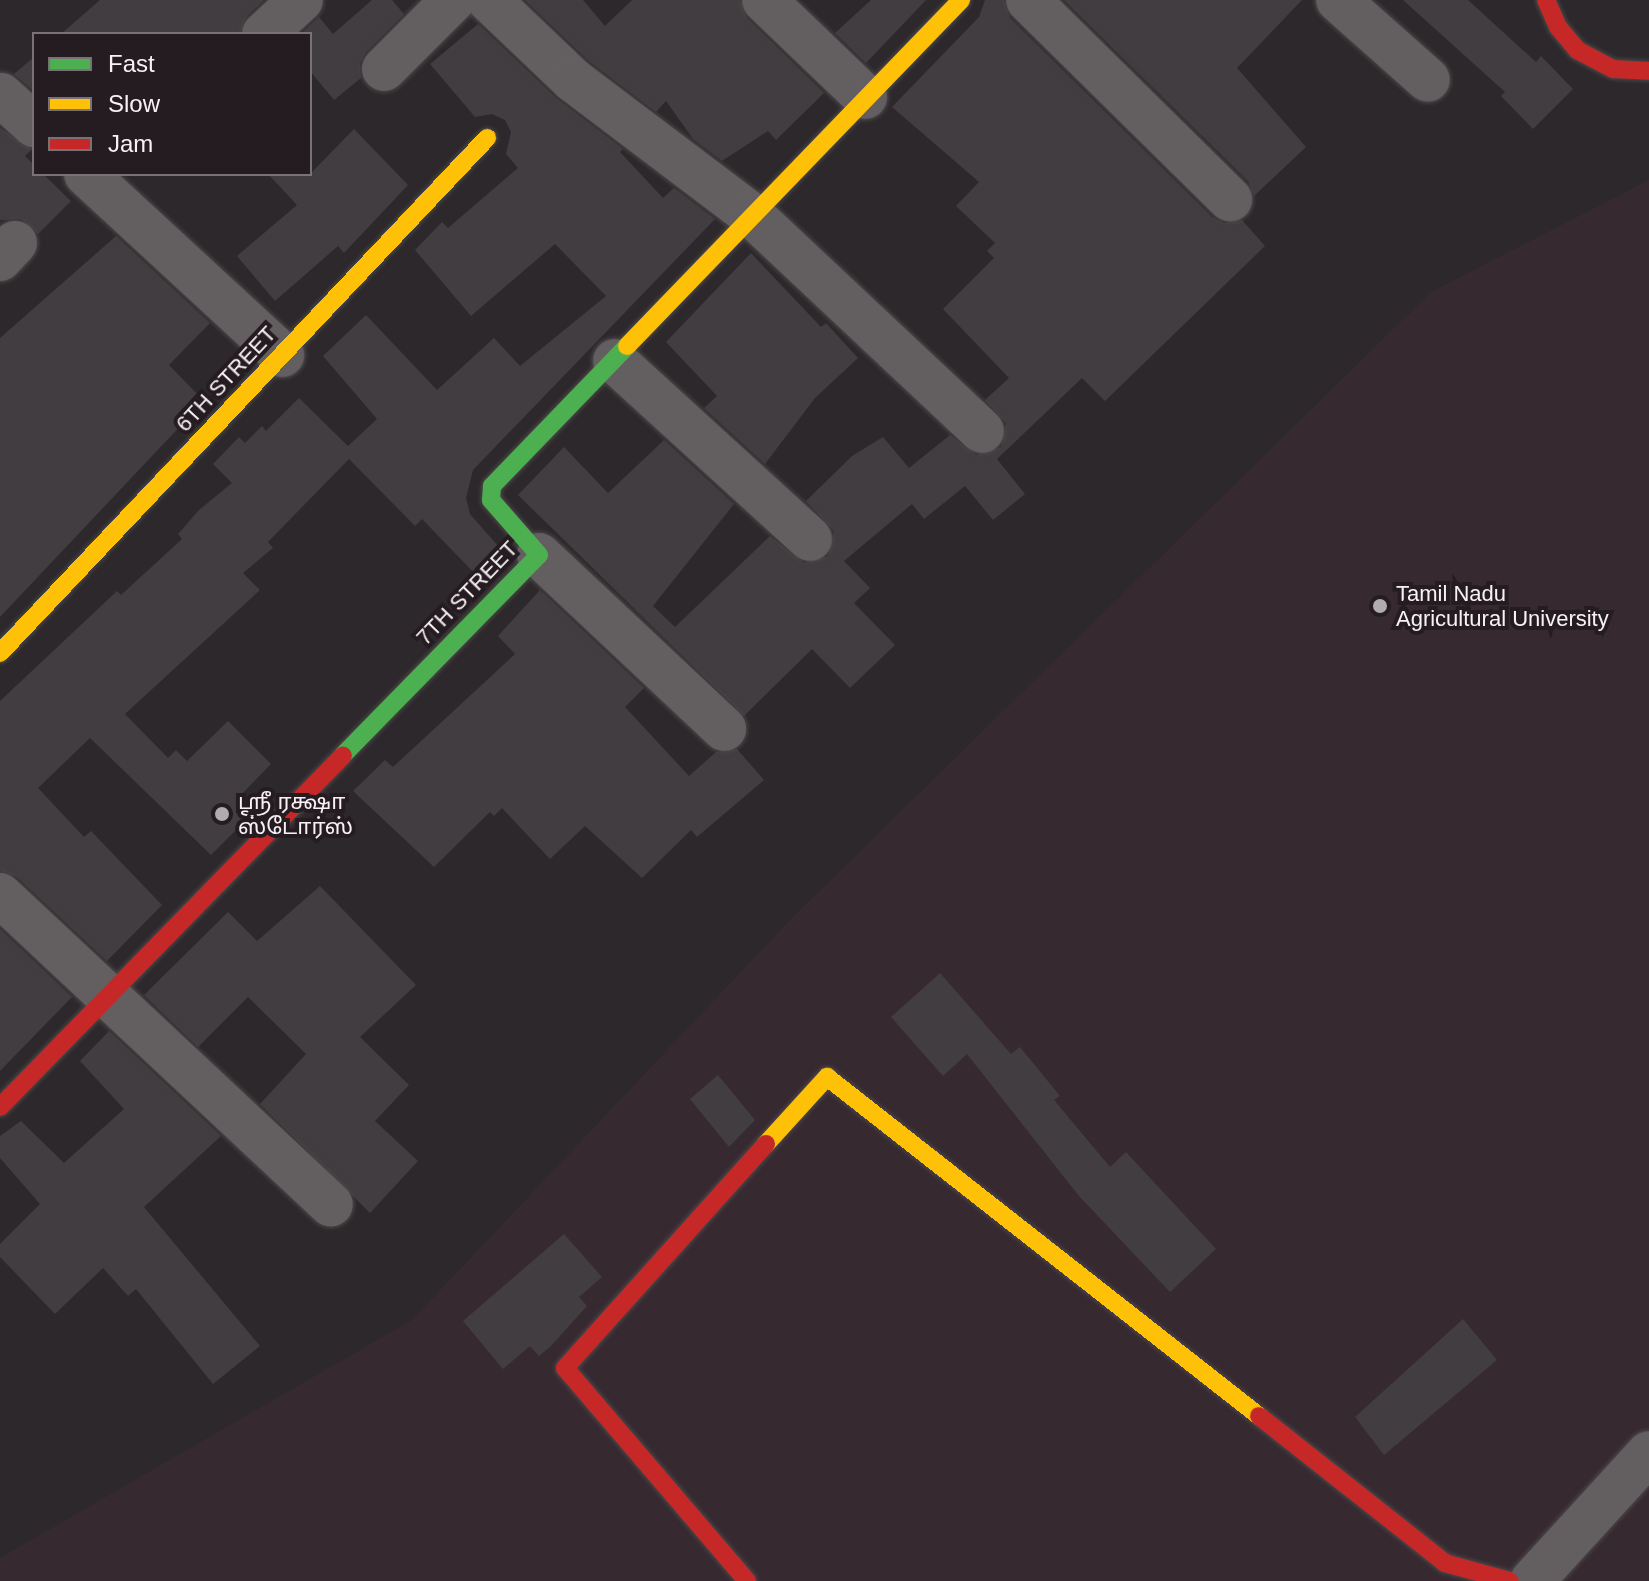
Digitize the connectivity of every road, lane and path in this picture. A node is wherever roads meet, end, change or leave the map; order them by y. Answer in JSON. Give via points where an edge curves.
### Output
{"nodes":[{"id":1,"x":301,"y":0,"type":"edge"},
{"id":2,"x":453,"y":0,"type":"edge"},
{"id":3,"x":489,"y":0,"type":"edge"},
{"id":4,"x":764,"y":0,"type":"edge"},
{"id":5,"x":961,"y":0,"type":"edge"},
{"id":6,"x":1028,"y":0,"type":"edge"},
{"id":7,"x":1338,"y":0,"type":"edge"},
{"id":8,"x":1546,"y":0,"type":"edge"},
{"id":9,"x":266,"y":32,"type":"edge"},
{"id":10,"x":384,"y":69,"type":"dead end"},
{"id":11,"x":1649,"y":71,"type":"edge"},
{"id":12,"x":1428,"y":80,"type":"dead end"},
{"id":13,"x":1,"y":95,"type":"edge"},
{"id":14,"x":865,"y":97,"type":"junction"},
{"id":15,"x":32,"y":123,"type":"edge"},
{"id":16,"x":487,"y":138,"type":"dead end"},
{"id":17,"x":98,"y":178,"type":"edge"},
{"id":18,"x":1230,"y":199,"type":"dead end"},
{"id":19,"x":753,"y":216,"type":"junction"},
{"id":20,"x":282,"y":355,"type":"junction"},
{"id":21,"x":615,"y":361,"type":"junction"},
{"id":22,"x":982,"y":431,"type":"dead end"},
{"id":23,"x":810,"y":539,"type":"dead end"},
{"id":24,"x":539,"y":555,"type":"junction"},
{"id":25,"x":0,"y":653,"type":"edge"},
{"id":26,"x":724,"y":729,"type":"dead end"},
{"id":27,"x":0,"y":895,"type":"edge"},
{"id":28,"x":109,"y":998,"type":"junction"},
{"id":29,"x":0,"y":1107,"type":"edge"},
{"id":30,"x":331,"y":1205,"type":"dead end"},
{"id":31,"x":1649,"y":1453,"type":"edge"},
{"id":32,"x":747,"y":1581,"type":"edge"},
{"id":33,"x":1510,"y":1581,"type":"edge"},
{"id":34,"x":1532,"y":1581,"type":"edge"}],
"edges":[{"from":1,"to":9,"type":"street"},
{"from":2,"to":10,"type":"street"},
{"from":3,"to":19,"type":"street","via":[[573,80]]},
{"from":4,"to":14,"type":"street"},
{"from":5,"to":14,"type":"street","name":"7TH STREET"},
{"from":6,"to":18,"type":"street"},
{"from":7,"to":12,"type":"street"},
{"from":8,"to":11,"type":"street","via":[[1558,27],[1577,50],[1613,69]]},
{"from":13,"to":15,"type":"street"},
{"from":14,"to":19,"type":"street","name":"7TH STREET"},
{"from":16,"to":20,"type":"street","name":"6TH STREET"},
{"from":17,"to":20,"type":"street"},
{"from":19,"to":21,"type":"street","name":"7TH STREET"},
{"from":19,"to":22,"type":"street"},
{"from":20,"to":25,"type":"street","name":"6TH STREET"},
{"from":21,"to":23,"type":"street"},
{"from":21,"to":24,"type":"street","name":"7TH STREET","via":[[492,486],[491,500]]},
{"from":24,"to":26,"type":"street"},
{"from":24,"to":28,"type":"street","name":"7TH STREET"},
{"from":27,"to":28,"type":"street"},
{"from":28,"to":29,"type":"street","name":"7TH STREET"},
{"from":28,"to":30,"type":"street"},
{"from":31,"to":34,"type":"street"},
{"from":32,"to":33,"type":"street","via":[[565,1368],[827,1077],[1445,1563]]}]}
